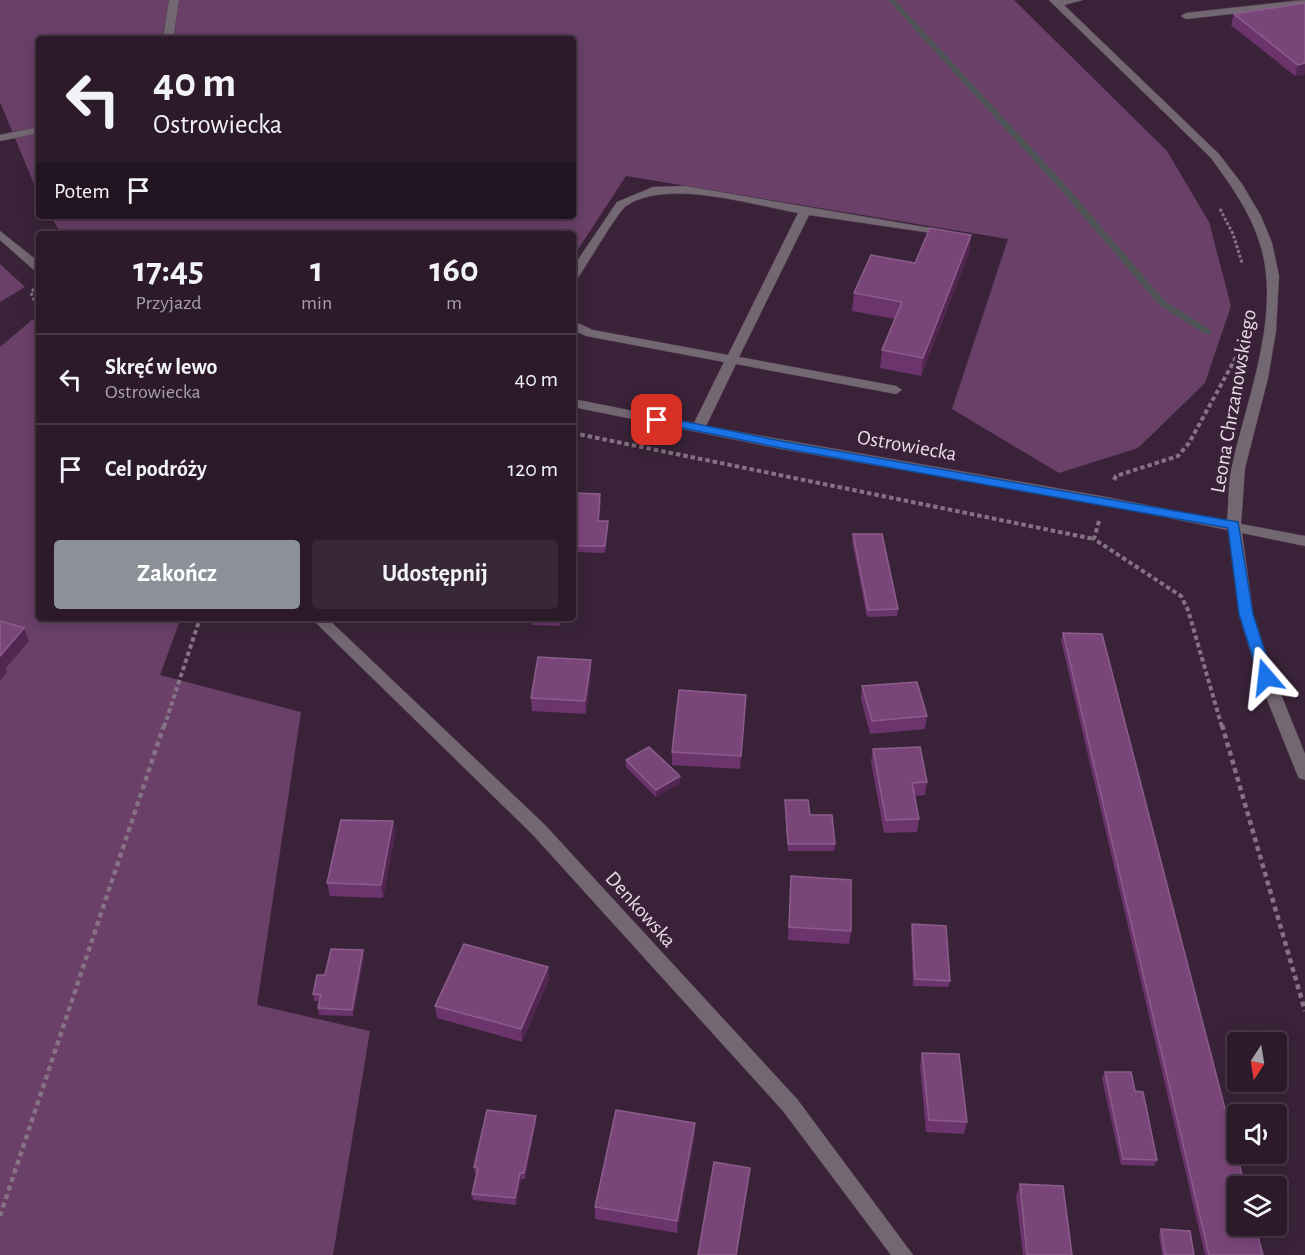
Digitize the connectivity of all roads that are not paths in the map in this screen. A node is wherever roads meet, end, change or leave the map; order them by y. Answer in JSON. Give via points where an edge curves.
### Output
{"nodes":[{"id":1,"x":174,"y":0,"type":"edge"},
{"id":2,"x":1078,"y":0,"type":"edge"},
{"id":3,"x":1305,"y":1,"type":"edge"},
{"id":4,"x":1055,"y":2,"type":"edge"},
{"id":5,"x":1186,"y":16,"type":"dead end"},
{"id":6,"x":168,"y":36,"type":"edge"},
{"id":7,"x":36,"y":131,"type":"edge"},
{"id":8,"x":0,"y":138,"type":"edge"},
{"id":9,"x":805,"y":211,"type":"junction"},
{"id":10,"x":0,"y":234,"type":"edge"},
{"id":11,"x":965,"y":237,"type":"edge"},
{"id":12,"x":36,"y":265,"type":"edge"},
{"id":13,"x":576,"y":272,"type":"edge"},
{"id":14,"x":576,"y":326,"type":"edge"},
{"id":15,"x":734,"y":358,"type":"junction"},
{"id":16,"x":896,"y":390,"type":"dead end"},
{"id":17,"x":576,"y":404,"type":"edge"},
{"id":18,"x":698,"y":428,"type":"junction"},
{"id":19,"x":1234,"y":525,"type":"junction"},
{"id":20,"x":1305,"y":541,"type":"edge"},
{"id":21,"x":321,"y":621,"type":"edge"},
{"id":22,"x":1305,"y":774,"type":"edge"},
{"id":23,"x":903,"y":1255,"type":"edge"}],
"edges":[{"from":1,"to":6,"type":"street"},
{"from":2,"to":4,"type":"street"},
{"from":3,"to":5,"type":"street"},
{"from":4,"to":19,"type":"street","name":"Leona Chrzanowskiego","via":[[1215,156],[1255,216],[1266,243],[1273,276],[1272,311],[1262,378],[1238,468]]},
{"from":7,"to":8,"type":"street"},
{"from":9,"to":11,"type":"street"},
{"from":9,"to":13,"type":"street","via":[[685,189],[653,190],[621,204]]},
{"from":9,"to":15,"type":"street"},
{"from":10,"to":12,"type":"street"},
{"from":14,"to":15,"type":"street","via":[[590,333]]},
{"from":15,"to":16,"type":"street"},
{"from":15,"to":18,"type":"street"},
{"from":17,"to":18,"type":"street","name":"Ostrowiecka"},
{"from":18,"to":19,"type":"street","name":"Ostrowiecka"},
{"from":19,"to":20,"type":"street","name":"Ostrowiecka"},
{"from":19,"to":22,"type":"street","name":"Leona Chrzanowskiego","via":[[1246,614],[1266,677]]},
{"from":21,"to":23,"type":"street","name":"Denkowska","via":[[539,830],[790,1106]]}]}
